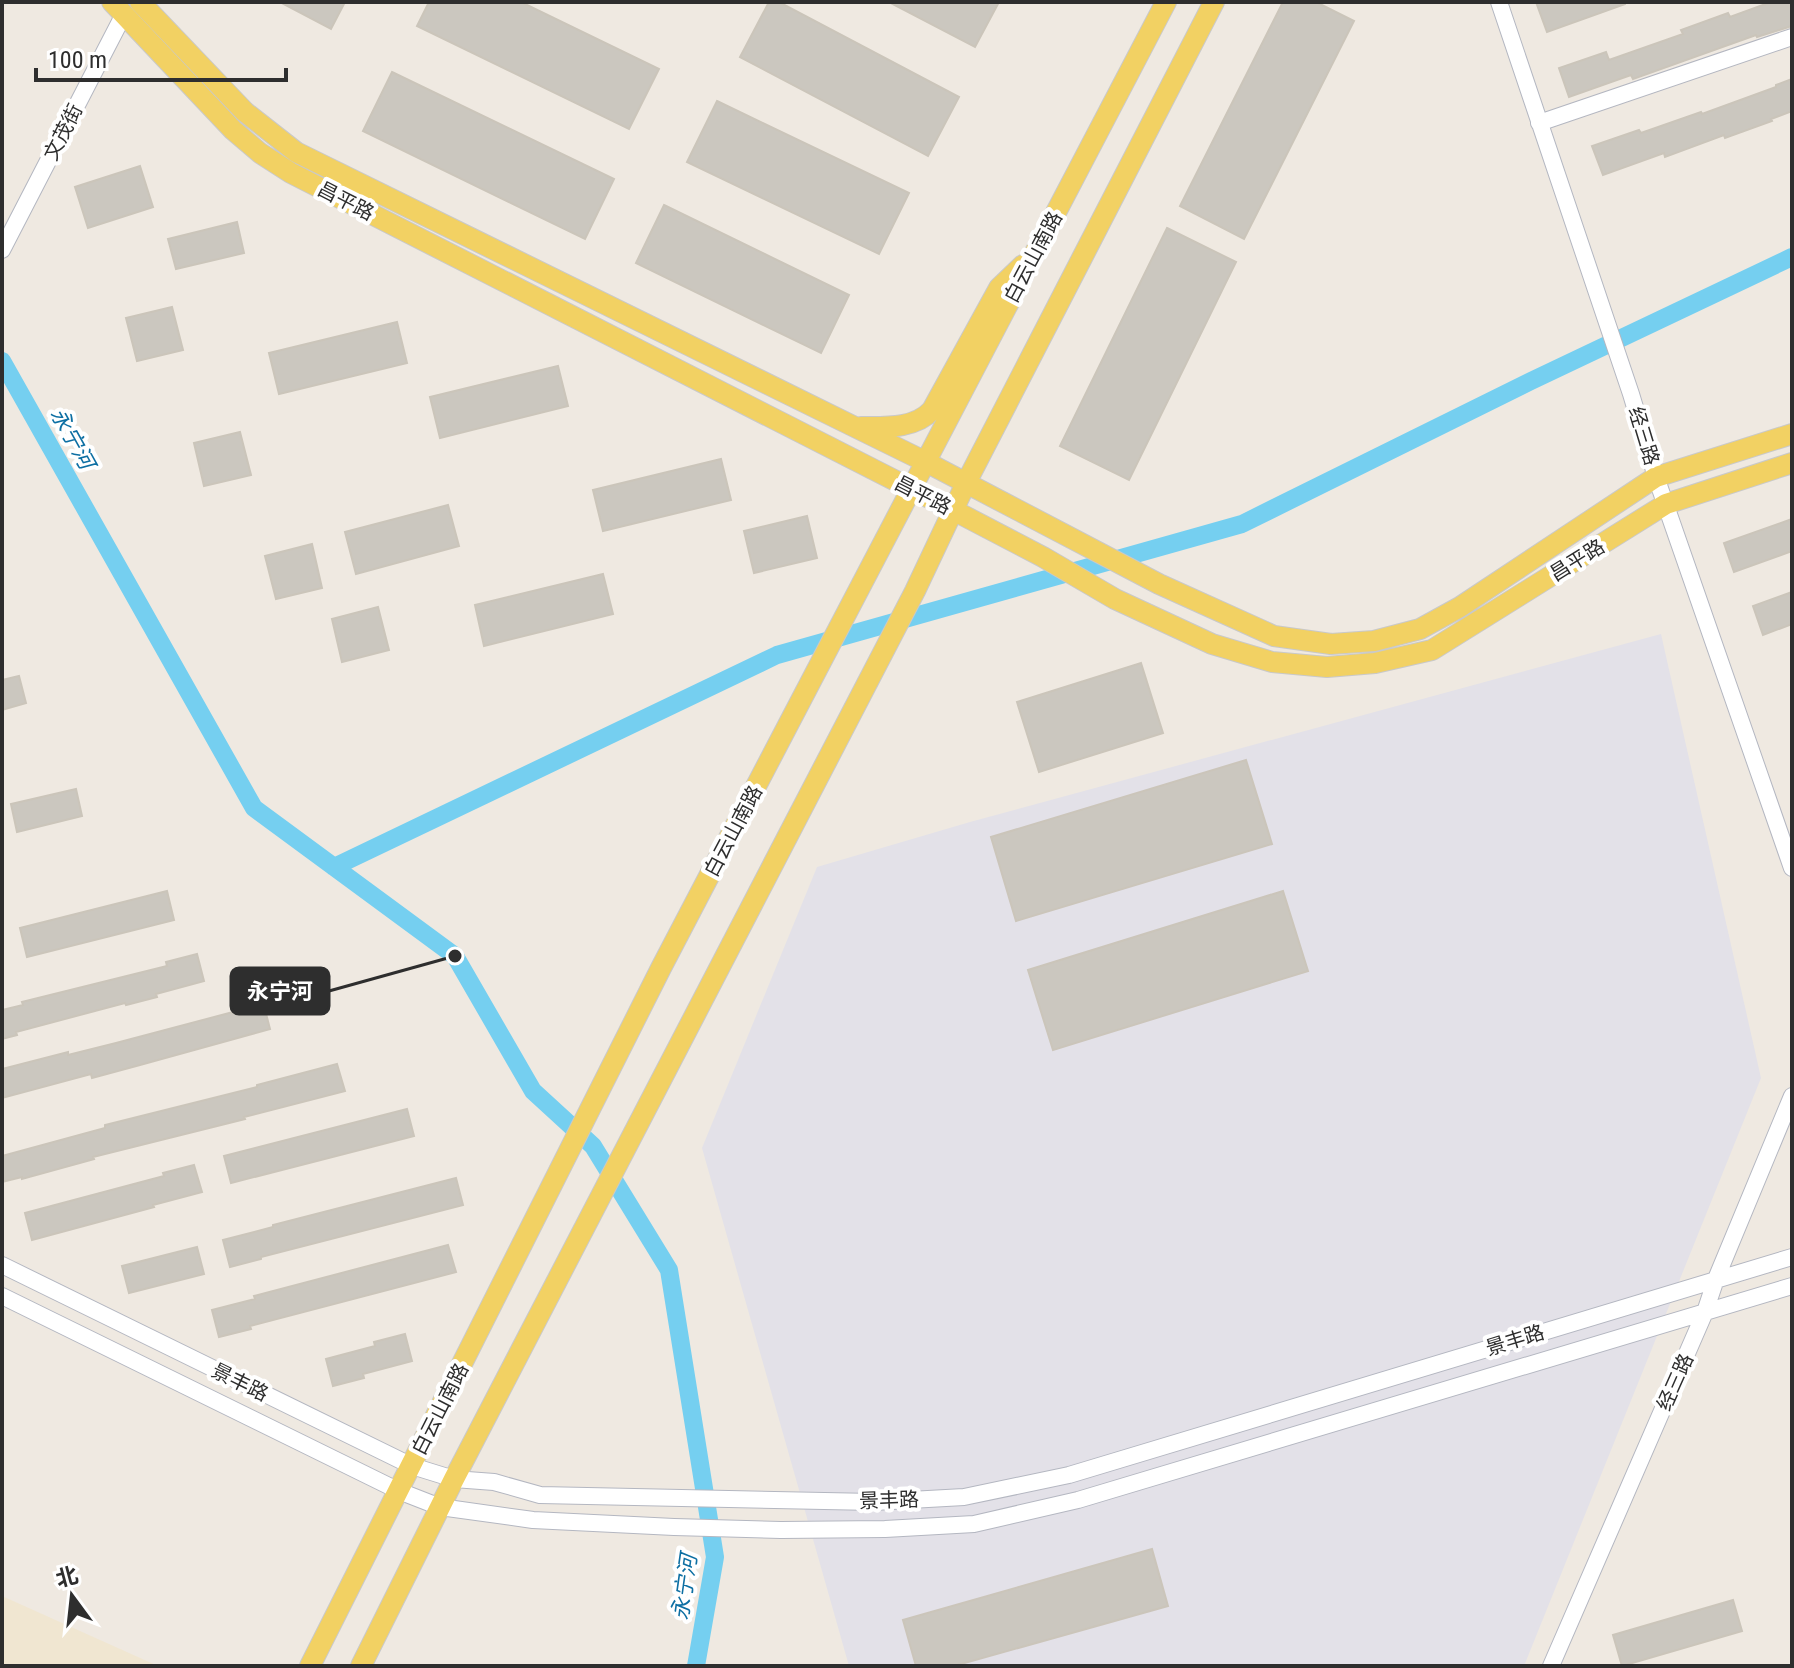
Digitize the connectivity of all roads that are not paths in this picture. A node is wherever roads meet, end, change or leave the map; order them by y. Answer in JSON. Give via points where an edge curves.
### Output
{"nodes":[{"id":1,"x":1166,"y":2,"type":"edge"},
{"id":2,"x":1214,"y":2,"type":"edge"},
{"id":3,"x":1499,"y":2,"type":"edge"},
{"id":4,"x":126,"y":6,"type":"edge"},
{"id":5,"x":1792,"y":37,"type":"edge"},
{"id":6,"x":1539,"y":123,"type":"junction"},
{"id":7,"x":2,"y":250,"type":"edge"},
{"id":8,"x":1034,"y":254,"type":"junction"},
{"id":9,"x":854,"y":427,"type":"junction"},
{"id":10,"x":1792,"y":434,"type":"edge"},
{"id":11,"x":926,"y":462,"type":"junction"},
{"id":12,"x":1792,"y":463,"type":"edge"},
{"id":13,"x":1656,"y":477,"type":"junction"},
{"id":14,"x":966,"y":483,"type":"junction"},
{"id":15,"x":912,"y":489,"type":"junction"},
{"id":16,"x":1666,"y":504,"type":"junction"},
{"id":17,"x":953,"y":510,"type":"junction"},
{"id":18,"x":1792,"y":868,"type":"edge"},
{"id":19,"x":1792,"y":1096,"type":"edge"},
{"id":20,"x":1792,"y":1257,"type":"edge"},
{"id":21,"x":2,"y":1265,"type":"edge"},
{"id":22,"x":1716,"y":1279,"type":"junction"},
{"id":23,"x":1792,"y":1286,"type":"edge"},
{"id":24,"x":2,"y":1296,"type":"edge"},
{"id":25,"x":1705,"y":1312,"type":"junction"},
{"id":26,"x":412,"y":1466,"type":"junction"},
{"id":27,"x":454,"y":1479,"type":"junction"},
{"id":28,"x":399,"y":1491,"type":"junction"},
{"id":29,"x":440,"y":1507,"type":"junction"},
{"id":30,"x":310,"y":1666,"type":"edge"},
{"id":31,"x":361,"y":1666,"type":"edge"},
{"id":32,"x":1551,"y":1666,"type":"edge"}],
"edges":[{"from":1,"to":8,"type":"main road","name":"白云山南路"},
{"from":2,"to":14,"type":"main road"},
{"from":3,"to":6,"type":"street","name":"经三路"},
{"from":4,"to":7,"type":"street","name":"文茂街"},
{"from":4,"to":9,"type":"main road","name":"昌平路","via":[[296,152]]},
{"from":4,"to":15,"type":"main road","name":"昌平路","via":[[233,130],[291,173]]},
{"from":5,"to":6,"type":"street"},
{"from":6,"to":13,"type":"street","name":"经三路"},
{"from":8,"to":9,"type":"main road","via":[[999,288],[925,418],[894,427]]},
{"from":8,"to":11,"type":"main road","name":"白云山南路"},
{"from":9,"to":11,"type":"main road","name":"昌平路"},
{"from":10,"to":13,"type":"main road","name":"昌平路"},
{"from":11,"to":14,"type":"main road","name":"昌平路"},
{"from":11,"to":15,"type":"main road","name":"白云山南路"},
{"from":12,"to":16,"type":"main road","name":"昌平路"},
{"from":13,"to":14,"type":"main road","name":"昌平路","via":[[1420,629],[1374,641],[1331,644],[1274,636],[1159,584]]},
{"from":13,"to":16,"type":"street","name":"经三路"},
{"from":14,"to":17,"type":"main road"},
{"from":15,"to":17,"type":"main road","name":"昌平路"},
{"from":15,"to":26,"type":"main road","name":"白云山南路","via":[[661,968]]},
{"from":16,"to":17,"type":"main road","name":"昌平路","via":[[1432,650],[1327,667],[1272,662],[1212,644],[1115,599]]},
{"from":16,"to":18,"type":"street","name":"经三路"},
{"from":17,"to":27,"type":"main road"},
{"from":19,"to":22,"type":"street","name":"经三路"},
{"from":20,"to":22,"type":"street","name":"景丰路"},
{"from":21,"to":26,"type":"street","name":"景丰路"},
{"from":22,"to":25,"type":"street","name":"经三路"},
{"from":22,"to":27,"type":"street","name":"景丰路","via":[[1069,1475],[964,1497],[874,1502],[540,1495],[494,1482]]},
{"from":23,"to":25,"type":"street","name":"景丰路"},
{"from":24,"to":28,"type":"street","name":"景丰路"},
{"from":25,"to":29,"type":"street","name":"景丰路","via":[[1078,1500],[974,1524],[885,1529],[674,1527],[533,1520]]},
{"from":25,"to":32,"type":"street","name":"经三路"},
{"from":26,"to":27,"type":"street","name":"景丰路"},
{"from":26,"to":28,"type":"main road","name":"白云山南路"},
{"from":27,"to":29,"type":"main road"},
{"from":28,"to":29,"type":"street","name":"景丰路"},
{"from":28,"to":30,"type":"main road","name":"白云山南路"},
{"from":29,"to":31,"type":"main road"}]}
